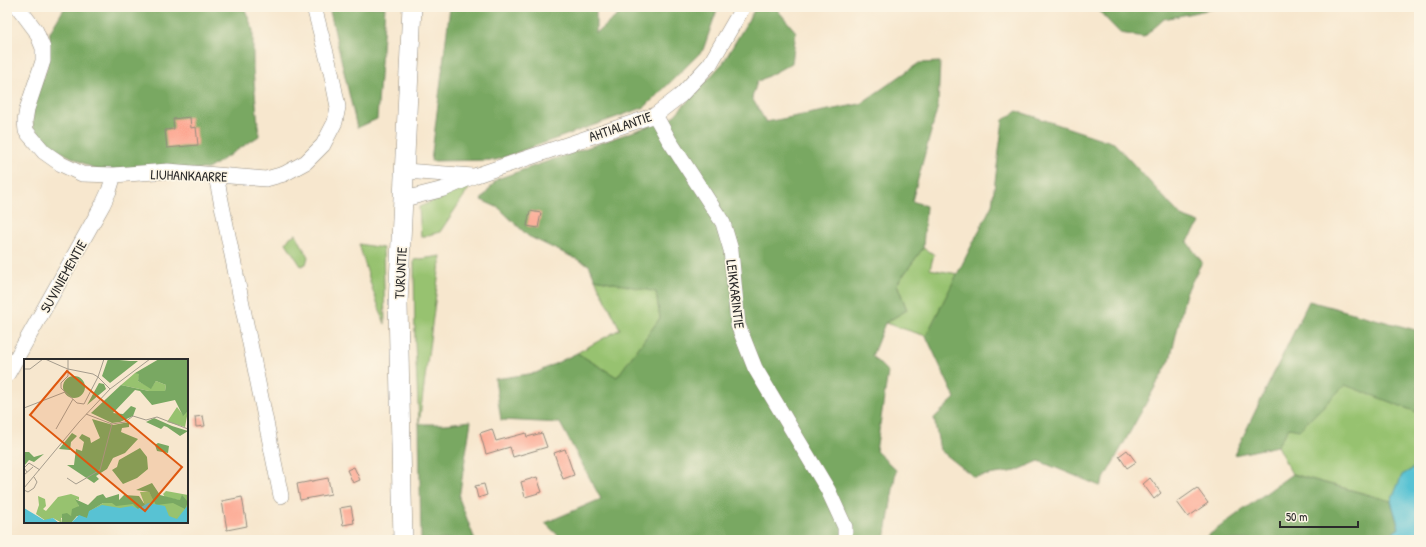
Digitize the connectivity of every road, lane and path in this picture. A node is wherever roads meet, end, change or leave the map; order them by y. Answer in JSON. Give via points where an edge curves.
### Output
{"nodes":[{"id":1,"x":18,"y":7,"type":"edge"},
{"id":2,"x":314,"y":7,"type":"edge"},
{"id":3,"x":412,"y":7,"type":"edge"},
{"id":4,"x":743,"y":7,"type":"edge"},
{"id":5,"x":655,"y":115,"type":"junction"},
{"id":6,"x":405,"y":171,"type":"junction"},
{"id":7,"x":114,"y":174,"type":"junction"},
{"id":8,"x":216,"y":176,"type":"junction"},
{"id":9,"x":474,"y":176,"type":"junction"},
{"id":10,"x":404,"y":199,"type":"junction"},
{"id":11,"x":7,"y":375,"type":"edge"},
{"id":12,"x":281,"y":496,"type":"dead end"},
{"id":13,"x":402,"y":540,"type":"edge"},
{"id":14,"x":844,"y":540,"type":"edge"}],
"edges":[{"from":1,"to":7,"type":"street","name":"LIUHANKAARRE","via":[[36,31],[44,56],[27,109],[26,131],[44,152],[61,164],[82,174]]},
{"from":2,"to":8,"type":"street","name":"LIUHANKAARRE","via":[[338,107],[335,122],[328,136],[306,162],[284,174],[266,179]]},
{"from":3,"to":6,"type":"main road","name":"TURUNTIE"},
{"from":4,"to":5,"type":"street","name":"AHTIALANTIE","via":[[710,64],[681,95]]},
{"from":5,"to":9,"type":"street","name":"AHTIALANTIE"},
{"from":5,"to":14,"type":"street","name":"LEIKKARINTIE","via":[[723,223],[731,250],[738,325],[755,368],[831,496],[845,527]]},
{"from":6,"to":9,"type":"street","name":"AHTIALANTIE"},
{"from":6,"to":10,"type":"main road","name":"TURUNTIE"},
{"from":7,"to":8,"type":"street","name":"LIUHANKAARRE","via":[[168,171]]},
{"from":7,"to":11,"type":"street","name":"SUVINIEMENTIE","via":[[103,204]]},
{"from":8,"to":12,"type":"street"},
{"from":9,"to":10,"type":"street","name":"AHTIALANTIE","via":[[444,189]]},
{"from":10,"to":13,"type":"main road","name":"TURUNTIE","via":[[398,304]]}]}
